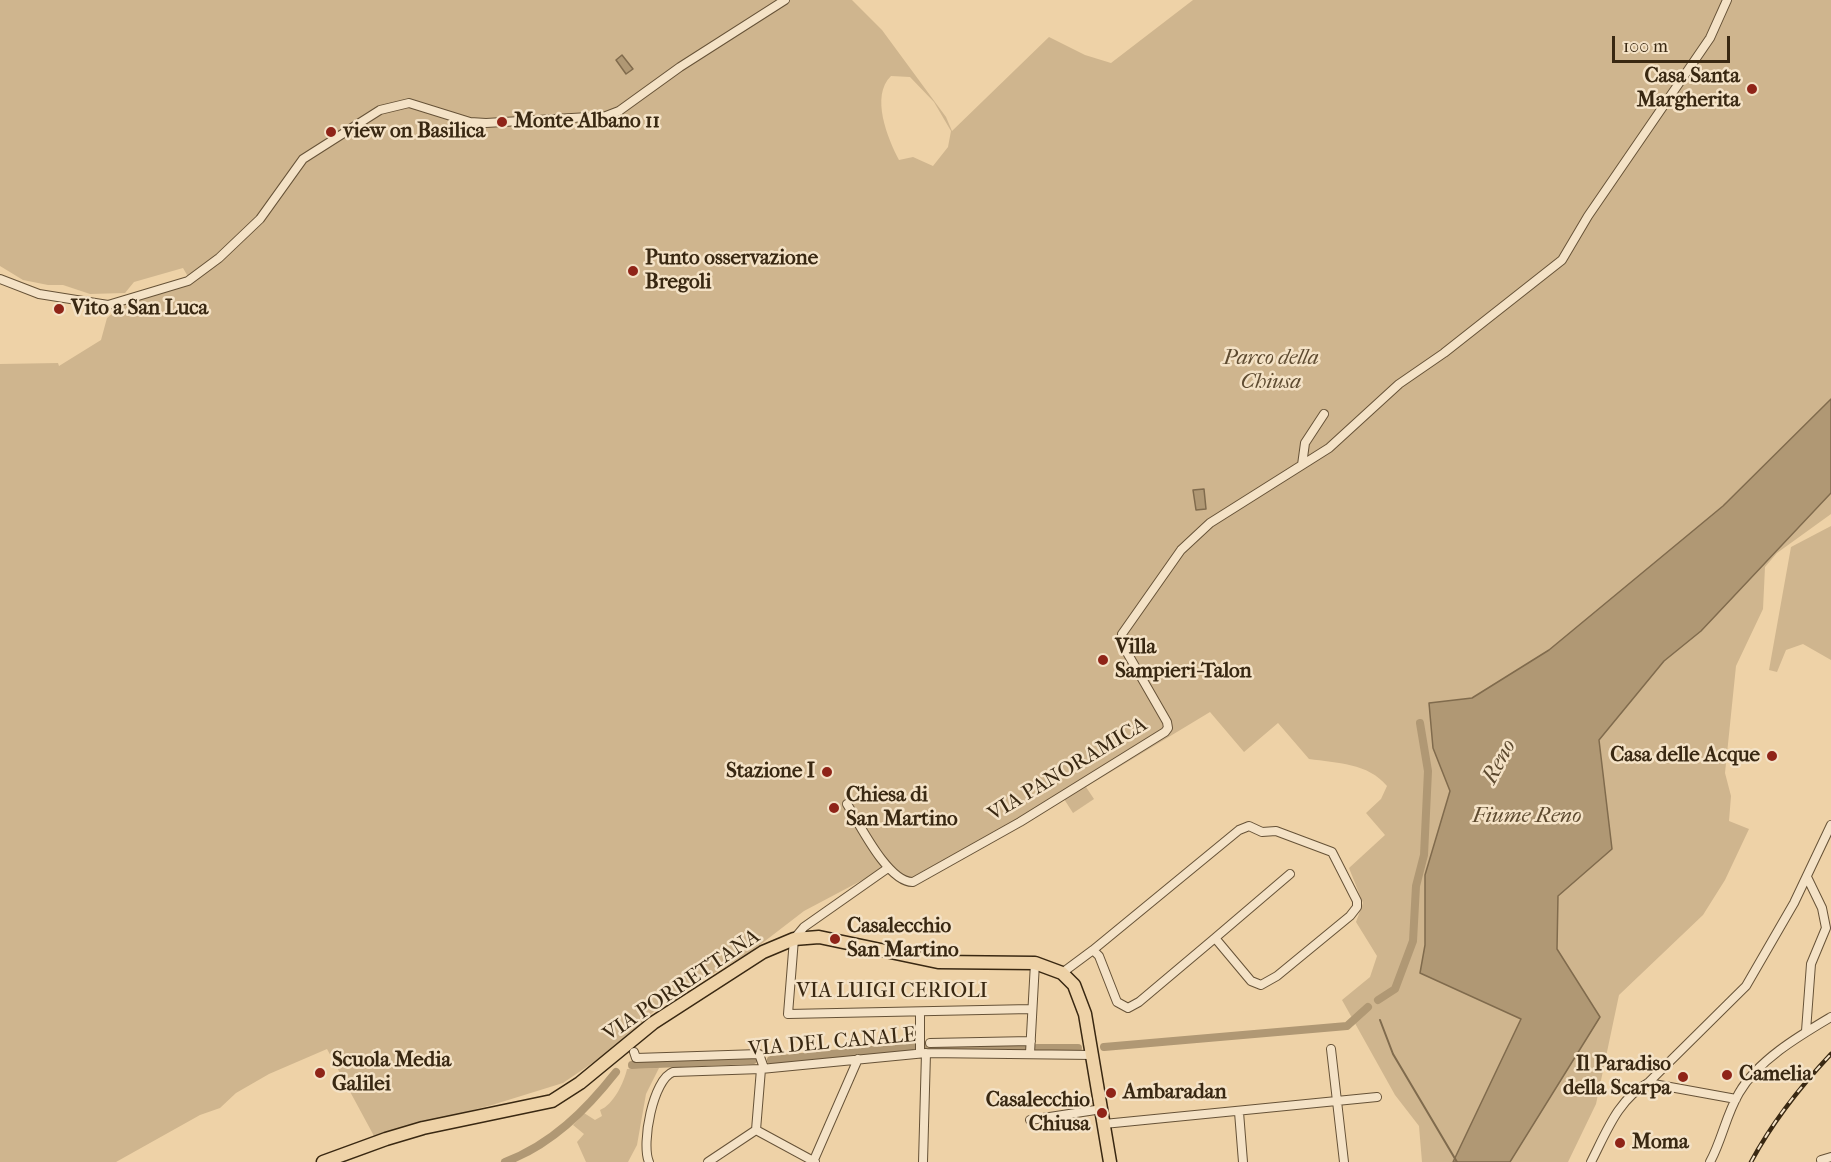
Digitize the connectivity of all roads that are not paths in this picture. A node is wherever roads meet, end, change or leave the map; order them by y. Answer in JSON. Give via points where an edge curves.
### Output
{"nodes":[{"id":1,"x":785,"y":0,"type":"edge"},
{"id":2,"x":1727,"y":0,"type":"edge"},
{"id":3,"x":0,"y":279,"type":"edge"},
{"id":4,"x":1324,"y":414,"type":"dead end"},
{"id":5,"x":1302,"y":465,"type":"junction"},
{"id":6,"x":847,"y":804,"type":"dead end"},
{"id":7,"x":1831,"y":825,"type":"edge"},
{"id":8,"x":888,"y":868,"type":"junction"},
{"id":9,"x":1290,"y":874,"type":"dead end"},
{"id":10,"x":1807,"y":877,"type":"junction"},
{"id":11,"x":1215,"y":938,"type":"junction"},
{"id":12,"x":794,"y":939,"type":"junction"},
{"id":13,"x":1093,"y":950,"type":"junction"},
{"id":14,"x":1035,"y":963,"type":"junction"},
{"id":15,"x":1062,"y":973,"type":"junction"},
{"id":16,"x":1030,"y":1009,"type":"junction"},
{"id":17,"x":920,"y":1012,"type":"junction"},
{"id":18,"x":1831,"y":1017,"type":"edge"},
{"id":19,"x":1806,"y":1031,"type":"junction"},
{"id":20,"x":1030,"y":1041,"type":"junction"},
{"id":21,"x":930,"y":1043,"type":"dead end"},
{"id":22,"x":1330,"y":1049,"type":"dead end"},
{"id":23,"x":634,"y":1052,"type":"dead end"},
{"id":24,"x":923,"y":1053,"type":"junction"},
{"id":25,"x":1030,"y":1053,"type":"junction"},
{"id":26,"x":1093,"y":1055,"type":"junction"},
{"id":27,"x":858,"y":1059,"type":"junction"},
{"id":28,"x":762,"y":1068,"type":"junction"},
{"id":29,"x":1648,"y":1083,"type":"junction"},
{"id":30,"x":1377,"y":1097,"type":"dead end"},
{"id":31,"x":1736,"y":1099,"type":"junction"},
{"id":32,"x":1337,"y":1101,"type":"junction"},
{"id":33,"x":1102,"y":1109,"type":"junction"},
{"id":34,"x":1239,"y":1112,"type":"junction"},
{"id":35,"x":1030,"y":1120,"type":"dead end"},
{"id":36,"x":1104,"y":1125,"type":"junction"},
{"id":37,"x":756,"y":1130,"type":"junction"},
{"id":38,"x":1831,"y":1157,"type":"edge"},
{"id":39,"x":1821,"y":1160,"type":"dead end"},
{"id":40,"x":323,"y":1162,"type":"edge"},
{"id":41,"x":648,"y":1162,"type":"edge"},
{"id":42,"x":708,"y":1162,"type":"edge"},
{"id":43,"x":814,"y":1162,"type":"edge"},
{"id":44,"x":923,"y":1162,"type":"edge"},
{"id":45,"x":1110,"y":1162,"type":"edge"},
{"id":46,"x":1243,"y":1162,"type":"edge"},
{"id":47,"x":1344,"y":1162,"type":"edge"},
{"id":48,"x":1591,"y":1162,"type":"edge"},
{"id":49,"x":1710,"y":1162,"type":"edge"}],
"edges":[{"from":1,"to":3,"type":"street","via":[[606,116],[486,123],[470,122],[409,103],[380,110],[303,159],[260,219],[188,281],[108,305],[48,296]]},
{"from":2,"to":5,"type":"street","name":"VIA PANORAMICA","via":[[1710,38],[1562,260],[1399,384],[1329,448]]},
{"from":4,"to":5,"type":"street","via":[[1305,443]]},
{"from":5,"to":8,"type":"street","name":"VIA PANORAMICA","via":[[1210,523],[1180,550],[1122,634],[1125,649],[1167,722],[1165,732],[917,881],[902,880]]},
{"from":6,"to":8,"type":"street"},
{"from":7,"to":10,"type":"street"},
{"from":8,"to":12,"type":"street","via":[[804,927]]},
{"from":9,"to":11,"type":"street"},
{"from":10,"to":19,"type":"street","via":[[1822,908],[1826,928],[1811,964]]},
{"from":10,"to":29,"type":"street","via":[[1746,986]]},
{"from":11,"to":13,"type":"street","via":[[1128,1008],[1119,1005]]},
{"from":11,"to":13,"type":"street","via":[[1251,981],[1266,984],[1354,912],[1357,901],[1332,852],[1276,831],[1249,826]]},
{"from":12,"to":14,"type":"main road","name":"VIA PORRETTANA","via":[[835,939],[938,962]]},
{"from":12,"to":17,"type":"street","name":"VIA LUIGI CERIOLI","via":[[788,1014]]},
{"from":12,"to":40,"type":"main road","name":"VIA PORRETTANA","via":[[764,952],[653,1023],[552,1101],[430,1126]]},
{"from":13,"to":15,"type":"street"},
{"from":14,"to":15,"type":"main road","name":"VIA PORRETTANA"},
{"from":14,"to":16,"type":"street"},
{"from":15,"to":26,"type":"main road","via":[[1081,1000]]},
{"from":16,"to":17,"type":"street","name":"VIA LUIGI CERIOLI"},
{"from":16,"to":20,"type":"street"},
{"from":17,"to":24,"type":"street"},
{"from":18,"to":19,"type":"street"},
{"from":19,"to":31,"type":"street","via":[[1770,1058]]},
{"from":20,"to":21,"type":"street"},
{"from":20,"to":25,"type":"street"},
{"from":22,"to":32,"type":"street"},
{"from":23,"to":28,"type":"street","via":[[636,1058],[759,1054]]},
{"from":24,"to":25,"type":"street","name":"VIA DEL CANALE"},
{"from":24,"to":27,"type":"street","name":"VIA DEL CANALE"},
{"from":24,"to":44,"type":"street"},
{"from":25,"to":26,"type":"street","name":"VIA DEL CANALE"},
{"from":26,"to":33,"type":"main road"},
{"from":27,"to":28,"type":"street","name":"VIA DEL CANALE"},
{"from":27,"to":43,"type":"street"},
{"from":28,"to":37,"type":"street"},
{"from":28,"to":41,"type":"street","name":"VIA DEL CANALE","via":[[673,1072],[665,1076],[655,1096],[649,1123],[645,1151]]},
{"from":29,"to":31,"type":"street"},
{"from":29,"to":48,"type":"street","via":[[1634,1090],[1622,1104]]},
{"from":30,"to":32,"type":"street"},
{"from":31,"to":49,"type":"street"},
{"from":32,"to":34,"type":"street"},
{"from":32,"to":47,"type":"street"},
{"from":33,"to":35,"type":"street"},
{"from":33,"to":36,"type":"main road"},
{"from":34,"to":36,"type":"street"},
{"from":34,"to":46,"type":"street"},
{"from":36,"to":45,"type":"main road"},
{"from":37,"to":42,"type":"street"},
{"from":37,"to":43,"type":"street"},
{"from":38,"to":39,"type":"street"}]}
